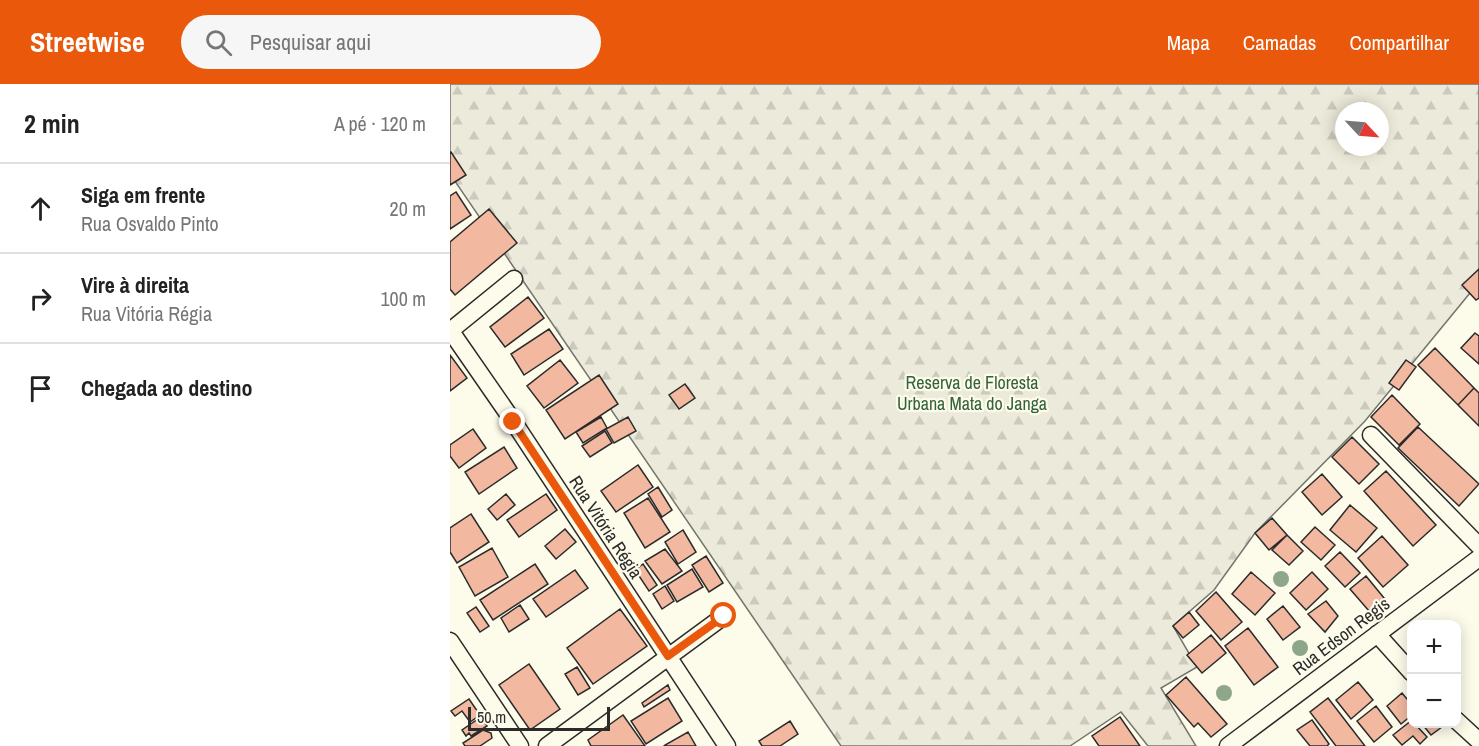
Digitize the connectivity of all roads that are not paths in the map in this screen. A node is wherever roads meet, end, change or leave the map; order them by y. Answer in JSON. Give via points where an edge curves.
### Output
{"nodes":[{"id":1,"x":514,"y":279,"type":"dead end"},
{"id":2,"x":450,"y":330,"type":"edge"},
{"id":3,"x":1371,"y":435,"type":"dead end"},
{"id":4,"x":1479,"y":546,"type":"edge"},
{"id":5,"x":1479,"y":558,"type":"edge"},
{"id":6,"x":724,"y":616,"type":"dead end"},
{"id":7,"x":1377,"y":634,"type":"junction"},
{"id":8,"x":450,"y":641,"type":"edge"},
{"id":9,"x":668,"y":656,"type":"junction"},
{"id":10,"x":1407,"y":667,"type":"edge"},
{"id":11,"x":1461,"y":725,"type":"edge"},
{"id":12,"x":1479,"y":741,"type":"edge"},
{"id":13,"x":520,"y":746,"type":"edge"},
{"id":14,"x":547,"y":746,"type":"edge"},
{"id":15,"x":727,"y":746,"type":"edge"},
{"id":16,"x":1228,"y":746,"type":"edge"}],
"edges":[{"from":1,"to":2,"type":"street"},
{"from":2,"to":9,"type":"street","name":"Rua Vitória Régia"},
{"from":3,"to":4,"type":"street"},
{"from":5,"to":7,"type":"street","name":"Rua Edson Regis"},
{"from":6,"to":9,"type":"street"},
{"from":7,"to":10,"type":"street"},
{"from":7,"to":16,"type":"street","name":"Rua Edson Regis"},
{"from":8,"to":13,"type":"street"},
{"from":9,"to":14,"type":"street"},
{"from":9,"to":15,"type":"street","name":"Rua Vitória Régia"},
{"from":11,"to":12,"type":"street"}]}
